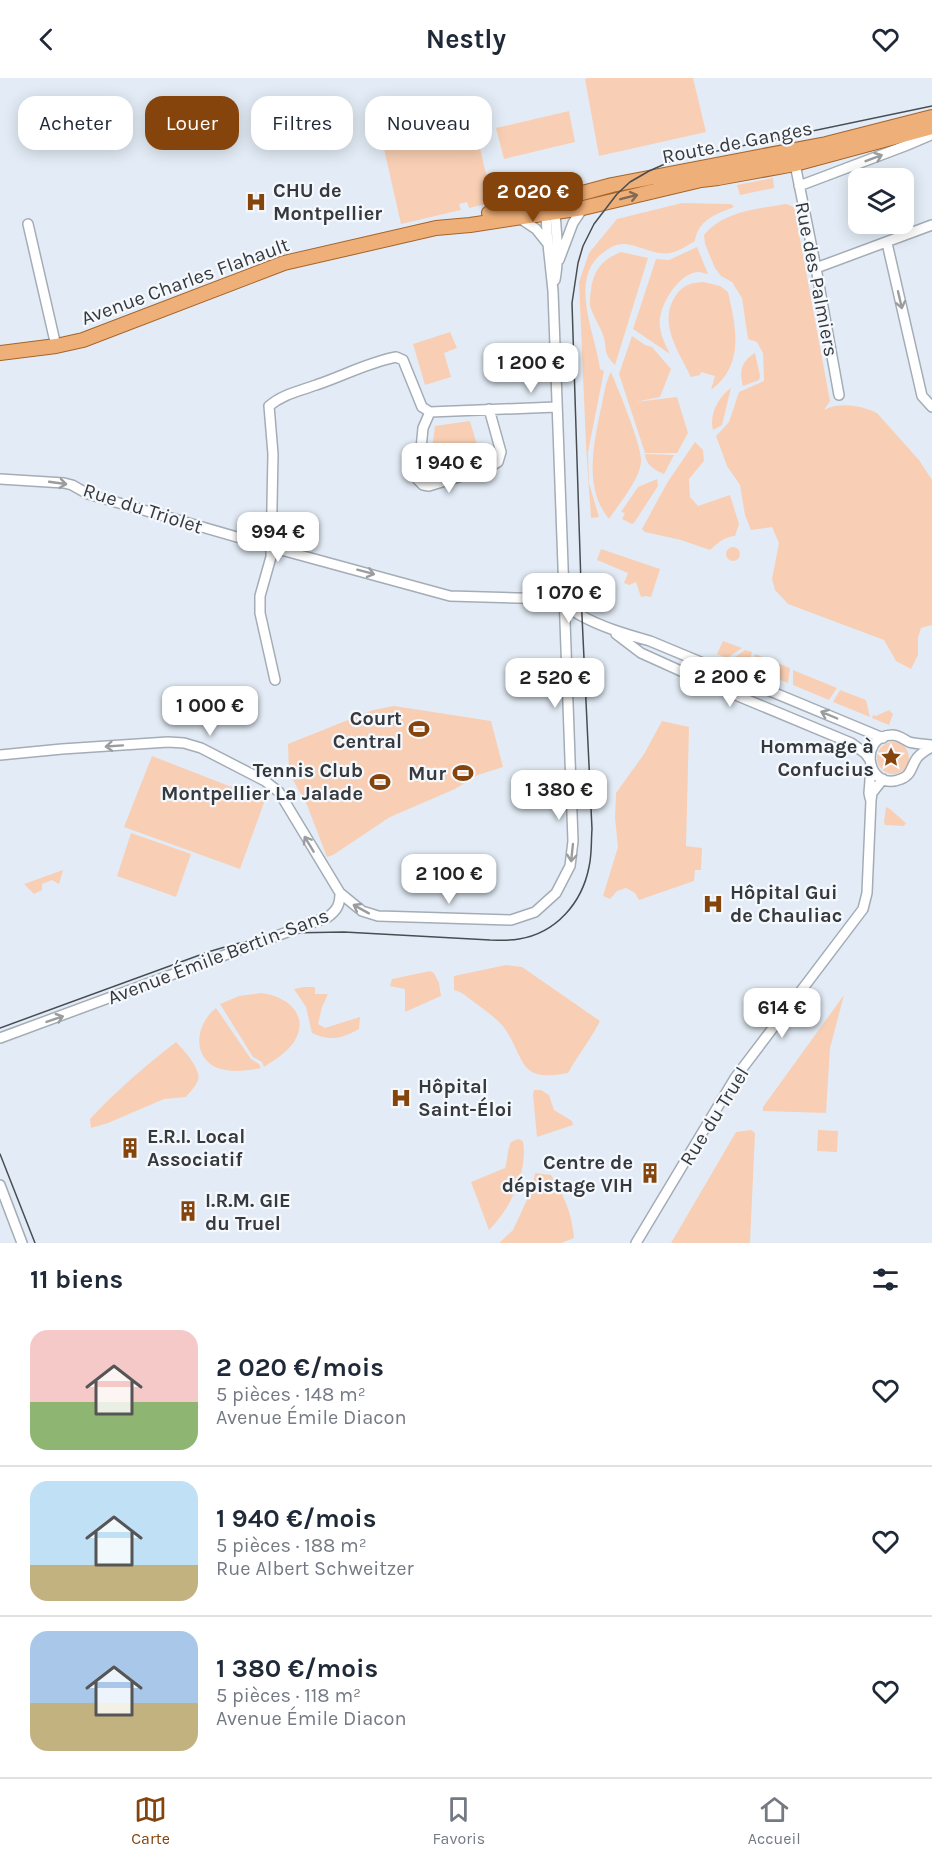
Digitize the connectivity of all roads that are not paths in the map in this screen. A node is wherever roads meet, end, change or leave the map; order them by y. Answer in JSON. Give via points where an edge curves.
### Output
{"nodes":[{"id":1,"x":932,"y":117,"type":"edge"},
{"id":2,"x":932,"y":130,"type":"edge"},
{"id":3,"x":792,"y":154,"type":"junction"},
{"id":4,"x":799,"y":186,"type":"junction"},
{"id":5,"x":550,"y":207,"type":"junction"},
{"id":6,"x":583,"y":208,"type":"junction"},
{"id":7,"x":518,"y":217,"type":"junction"},
{"id":8,"x":28,"y":224,"type":"dead end"},
{"id":9,"x":932,"y":225,"type":"edge"},
{"id":10,"x":454,"y":226,"type":"junction"},
{"id":11,"x":887,"y":243,"type":"junction"},
{"id":12,"x":548,"y":244,"type":"junction"},
{"id":13,"x":557,"y":268,"type":"junction"},
{"id":14,"x":816,"y":268,"type":"junction"},
{"id":15,"x":553,"y":291,"type":"junction"},
{"id":16,"x":56,"y":346,"type":"junction"},
{"id":17,"x":0,"y":353,"type":"edge"},
{"id":18,"x":839,"y":394,"type":"dead end"},
{"id":19,"x":556,"y":407,"type":"junction"},
{"id":20,"x":932,"y":407,"type":"edge"},
{"id":21,"x":489,"y":409,"type":"junction"},
{"id":22,"x":430,"y":412,"type":"junction"},
{"id":23,"x":0,"y":479,"type":"edge"},
{"id":24,"x":272,"y":547,"type":"junction"},
{"id":25,"x":565,"y":604,"type":"junction"},
{"id":26,"x":612,"y":631,"type":"junction"},
{"id":27,"x":275,"y":680,"type":"dead end"},
{"id":28,"x":883,"y":738,"type":"junction"},
{"id":29,"x":909,"y":742,"type":"junction"},
{"id":30,"x":932,"y":746,"type":"edge"},
{"id":31,"x":0,"y":755,"type":"edge"},
{"id":32,"x":915,"y":760,"type":"junction"},
{"id":33,"x":871,"y":764,"type":"junction"},
{"id":34,"x":883,"y":779,"type":"junction"},
{"id":35,"x":871,"y":800,"type":"junction"},
{"id":36,"x":340,"y":893,"type":"junction"},
{"id":37,"x":0,"y":1038,"type":"edge"},
{"id":38,"x":0,"y":1185,"type":"edge"},
{"id":39,"x":22,"y":1243,"type":"edge"},
{"id":40,"x":636,"y":1243,"type":"edge"}],
"edges":[{"from":1,"to":3,"type":"main road","name":"Route de Ganges"},
{"from":2,"to":3,"type":"main road","name":"Route de Ganges"},
{"from":4,"to":2,"type":"street","one_way":true,"via":[[905,146],[931,135]]},
{"from":3,"to":4,"type":"street","name":"Rue des Palmiers"},
{"from":3,"to":5,"type":"main road","name":"Route de Ganges","via":[[612,185]]},
{"from":6,"to":3,"type":"main road","name":"Route de Ganges","one_way":true},
{"from":4,"to":14,"type":"street","name":"Rue des Palmiers"},
{"from":5,"to":6,"type":"main road","name":"Route de Ganges"},
{"from":5,"to":7,"type":"main road","name":"Avenue Charles Flahault"},
{"from":5,"to":10,"type":"main road","name":"Avenue Charles Flahault","via":[[468,218]]},
{"from":5,"to":12,"type":"street","via":[[546,217]]},
{"from":5,"to":13,"type":"street","via":[[555,215]]},
{"from":6,"to":13,"type":"street","via":[[571,228]]},
{"from":7,"to":10,"type":"main road","name":"Avenue Charles Flahault"},
{"from":7,"to":12,"type":"street","via":[[536,229]]},
{"from":8,"to":16,"type":"street"},
{"from":9,"to":11,"type":"street"},
{"from":10,"to":16,"type":"main road","name":"Avenue Charles Flahault","via":[[284,263],[83,340]]},
{"from":11,"to":14,"type":"street"},
{"from":11,"to":20,"type":"street","one_way":true,"via":[[922,396]]},
{"from":12,"to":15,"type":"street"},
{"from":13,"to":15,"type":"street"},
{"from":14,"to":18,"type":"street","name":"Rue des Palmiers"},
{"from":15,"to":19,"type":"street"},
{"from":16,"to":17,"type":"main road","name":"Avenue Charles Flahault"},
{"from":19,"to":21,"type":"street"},
{"from":19,"to":25,"type":"street"},
{"from":21,"to":22,"type":"street"},
{"from":21,"to":22,"type":"street","via":[[501,452],[498,462],[429,486],[418,480],[423,428]]},
{"from":22,"to":24,"type":"street","via":[[422,407],[403,360],[396,357],[276,399],[269,406]]},
{"from":23,"to":24,"type":"street","name":"Rue du Triolet","one_way":true,"via":[[72,485],[88,494]]},
{"from":24,"to":25,"type":"street","name":"Rue du Triolet","one_way":true,"via":[[450,596],[554,599]]},
{"from":24,"to":27,"type":"street","via":[[260,596],[260,613]]},
{"from":25,"to":26,"type":"street"},
{"from":25,"to":36,"type":"street","name":"Avenue Émile Bertin-Sans","one_way":true,"via":[[573,841],[570,866],[556,893],[535,912],[511,920],[378,916],[362,911]]},
{"from":28,"to":26,"type":"street","one_way":true,"via":[[650,641]]},
{"from":26,"to":33,"type":"street","via":[[640,653],[851,743],[865,753]]},
{"from":28,"to":29,"type":"street","via":[[900,736]]},
{"from":28,"to":33,"type":"street","via":[[873,747]]},
{"from":29,"to":30,"type":"street"},
{"from":29,"to":32,"type":"street"},
{"from":30,"to":32,"type":"street"},
{"from":36,"to":31,"type":"street","one_way":true,"via":[[279,792],[201,748],[168,742]]},
{"from":32,"to":34,"type":"street","via":[[904,778]]},
{"from":33,"to":34,"type":"street"},
{"from":33,"to":35,"type":"street","name":"Rue du Truel"},
{"from":34,"to":35,"type":"street","name":"Rue du Truel"},
{"from":35,"to":40,"type":"street","name":"Rue du Truel","via":[[863,909],[735,1078]]},
{"from":37,"to":36,"type":"street","name":"Avenue Émile Bertin-Sans","one_way":true,"via":[[328,917],[335,912]]},
{"from":38,"to":39,"type":"street"}]}
